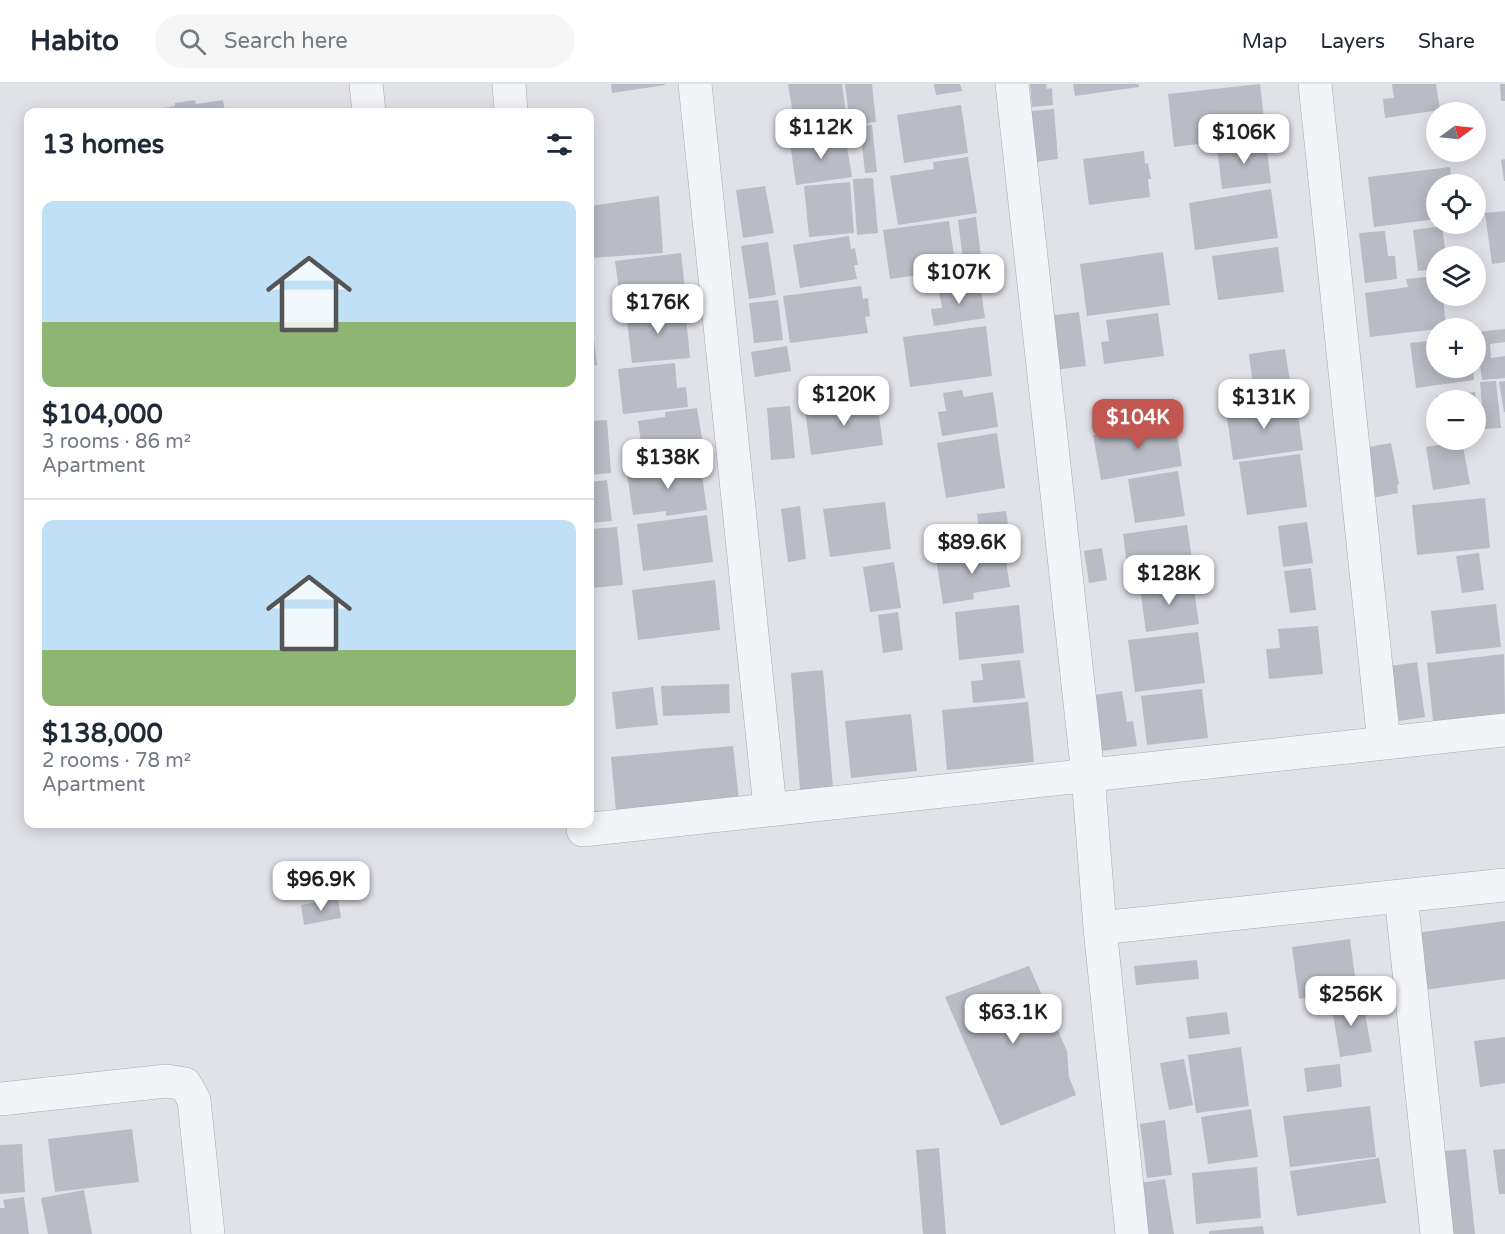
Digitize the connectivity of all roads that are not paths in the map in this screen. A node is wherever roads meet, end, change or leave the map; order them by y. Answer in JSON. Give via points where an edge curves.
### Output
{"nodes":[{"id":1,"x":366,"y":84,"type":"edge"},
{"id":2,"x":509,"y":84,"type":"edge"},
{"id":3,"x":695,"y":84,"type":"edge"},
{"id":4,"x":1012,"y":84,"type":"edge"},
{"id":5,"x":1315,"y":84,"type":"edge"},
{"id":6,"x":369,"y":108,"type":"edge"},
{"id":7,"x":512,"y":108,"type":"edge"},
{"id":8,"x":1505,"y":730,"type":"edge"},
{"id":9,"x":1384,"y":743,"type":"junction"},
{"id":10,"x":1088,"y":775,"type":"junction"},
{"id":11,"x":770,"y":808,"type":"junction"},
{"id":12,"x":583,"y":828,"type":"edge"},
{"id":13,"x":1505,"y":885,"type":"edge"},
{"id":14,"x":1401,"y":896,"type":"junction"},
{"id":15,"x":1100,"y":928,"type":"junction"},
{"id":16,"x":0,"y":1099,"type":"edge"},
{"id":17,"x":208,"y":1234,"type":"edge"},
{"id":18,"x":1132,"y":1234,"type":"edge"},
{"id":19,"x":1437,"y":1234,"type":"edge"}],
"edges":[{"from":1,"to":6,"type":"street"},
{"from":2,"to":7,"type":"street"},
{"from":3,"to":11,"type":"street"},
{"from":4,"to":10,"type":"street"},
{"from":5,"to":9,"type":"street"},
{"from":8,"to":9,"type":"street"},
{"from":9,"to":10,"type":"street"},
{"from":10,"to":11,"type":"street"},
{"from":10,"to":15,"type":"street"},
{"from":11,"to":12,"type":"street"},
{"from":13,"to":14,"type":"street"},
{"from":14,"to":15,"type":"street"},
{"from":14,"to":19,"type":"street"},
{"from":15,"to":18,"type":"street"},
{"from":16,"to":17,"type":"street","via":[[166,1081],[185,1084],[194,1100]]}]}
